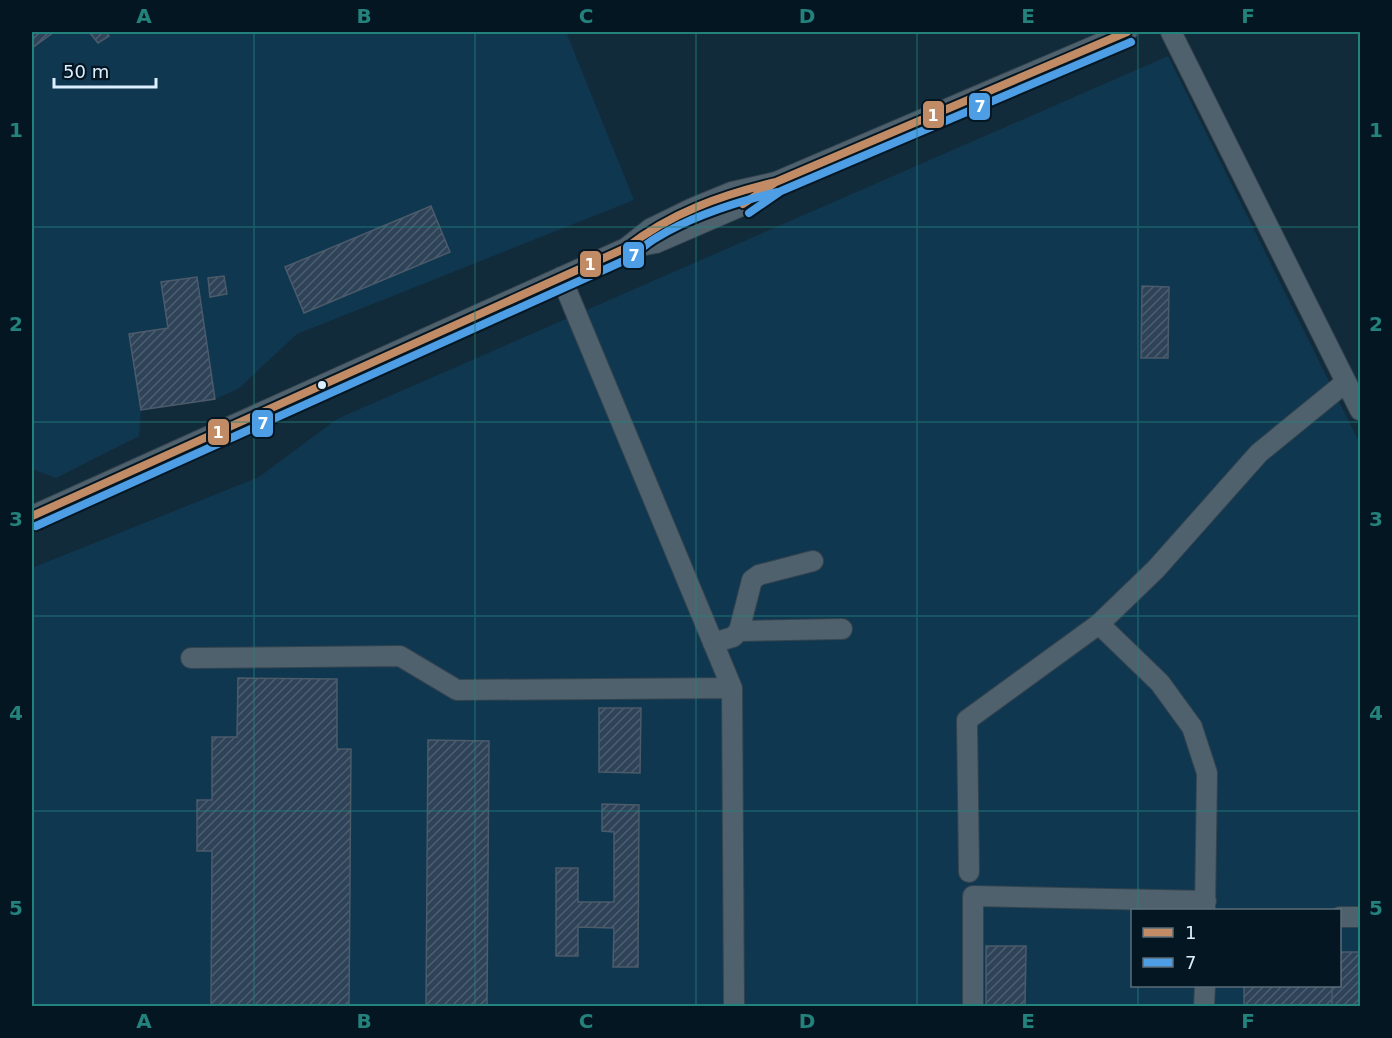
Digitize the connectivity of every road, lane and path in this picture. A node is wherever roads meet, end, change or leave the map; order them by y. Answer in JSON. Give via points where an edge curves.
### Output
{"nodes":[{"id":1,"x":1172,"y":32,"type":"edge"},
{"id":2,"x":1115,"y":34,"type":"edge"},
{"id":3,"x":561,"y":277,"type":"junction"},
{"id":4,"x":1346,"y":382,"type":"junction"},
{"id":5,"x":1360,"y":411,"type":"edge"},
{"id":6,"x":33,"y":512,"type":"edge"},
{"id":7,"x":813,"y":561,"type":"dead end"},
{"id":8,"x":1099,"y":624,"type":"junction"},
{"id":9,"x":842,"y":629,"type":"dead end"},
{"id":10,"x":739,"y":631,"type":"junction"},
{"id":11,"x":713,"y":643,"type":"junction"},
{"id":12,"x":191,"y":658,"type":"dead end"},
{"id":13,"x":732,"y":688,"type":"junction"},
{"id":14,"x":969,"y":872,"type":"dead end"},
{"id":15,"x":1205,"y":906,"type":"edge"},
{"id":16,"x":1360,"y":916,"type":"edge"},
{"id":17,"x":1341,"y":917,"type":"edge"},
{"id":18,"x":1205,"y":987,"type":"edge"},
{"id":19,"x":734,"y":1006,"type":"edge"},
{"id":20,"x":973,"y":1006,"type":"edge"},
{"id":21,"x":1204,"y":1006,"type":"edge"}],
"edges":[{"from":1,"to":4,"type":"street"},
{"from":2,"to":3,"type":"street","via":[[776,182],[732,192],[693,208],[650,229],[626,248]]},
{"from":3,"to":6,"type":"street"},
{"from":3,"to":11,"type":"street"},
{"from":4,"to":5,"type":"street"},
{"from":4,"to":8,"type":"street","via":[[1259,453],[1156,569]]},
{"from":7,"to":10,"type":"street","via":[[752,580]]},
{"from":8,"to":14,"type":"street","via":[[967,720]]},
{"from":8,"to":15,"type":"street","via":[[1160,683],[1192,727],[1207,773]]},
{"from":9,"to":10,"type":"street"},
{"from":10,"to":11,"type":"street"},
{"from":11,"to":13,"type":"street"},
{"from":12,"to":13,"type":"street","via":[[400,656],[457,690]]},
{"from":13,"to":19,"type":"street"},
{"from":15,"to":20,"type":"street","via":[[974,896]]},
{"from":16,"to":17,"type":"street"},
{"from":18,"to":21,"type":"street"}]}
